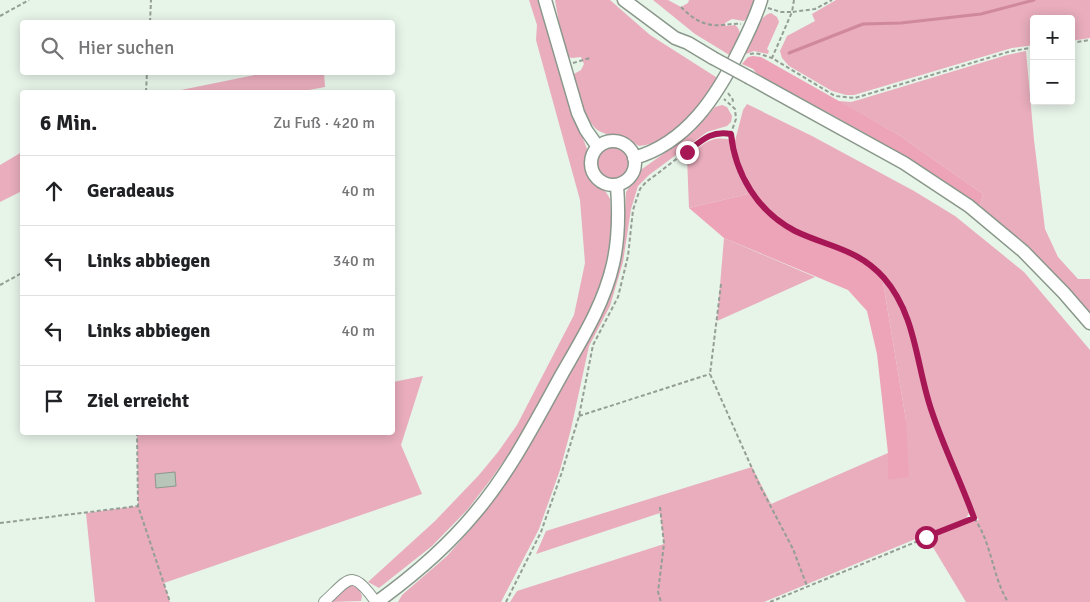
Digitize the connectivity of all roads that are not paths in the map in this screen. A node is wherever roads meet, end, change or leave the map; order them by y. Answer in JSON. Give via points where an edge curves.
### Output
{"nodes":[{"id":1,"x":624,"y":0,"type":"edge"},
{"id":2,"x":634,"y":0,"type":"edge"},
{"id":3,"x":547,"y":2,"type":"edge"},
{"id":4,"x":760,"y":3,"type":"edge"},
{"id":5,"x":688,"y":43,"type":"junction"},
{"id":6,"x":598,"y":147,"type":"junction"},
{"id":7,"x":634,"y":158,"type":"junction"},
{"id":8,"x":617,"y":185,"type":"junction"},
{"id":9,"x":1090,"y":324,"type":"edge"},
{"id":10,"x":324,"y":602,"type":"edge"},
{"id":11,"x":376,"y":602,"type":"edge"}],
"edges":[{"from":1,"to":5,"type":"main road","via":[[675,38]]},
{"from":2,"to":5,"type":"main road"},
{"from":3,"to":6,"type":"main road","via":[[581,121]]},
{"from":4,"to":7,"type":"main road","via":[[737,56],[705,109],[680,134],[656,150]]},
{"from":5,"to":9,"type":"main road","bridge":true,"via":[[904,163],[969,206],[1023,250]]},
{"from":6,"to":7,"type":"main road","via":[[612,141],[622,143]]},
{"from":6,"to":8,"type":"main road","via":[[591,156],[593,173],[600,182]]},
{"from":7,"to":8,"type":"main road","via":[[631,175]]},
{"from":8,"to":11,"type":"main road","via":[[618,236],[606,290],[543,410],[476,512],[440,550]]},
{"from":10,"to":11,"type":"lane","via":[[345,582],[352,580],[360,582]]}]}
